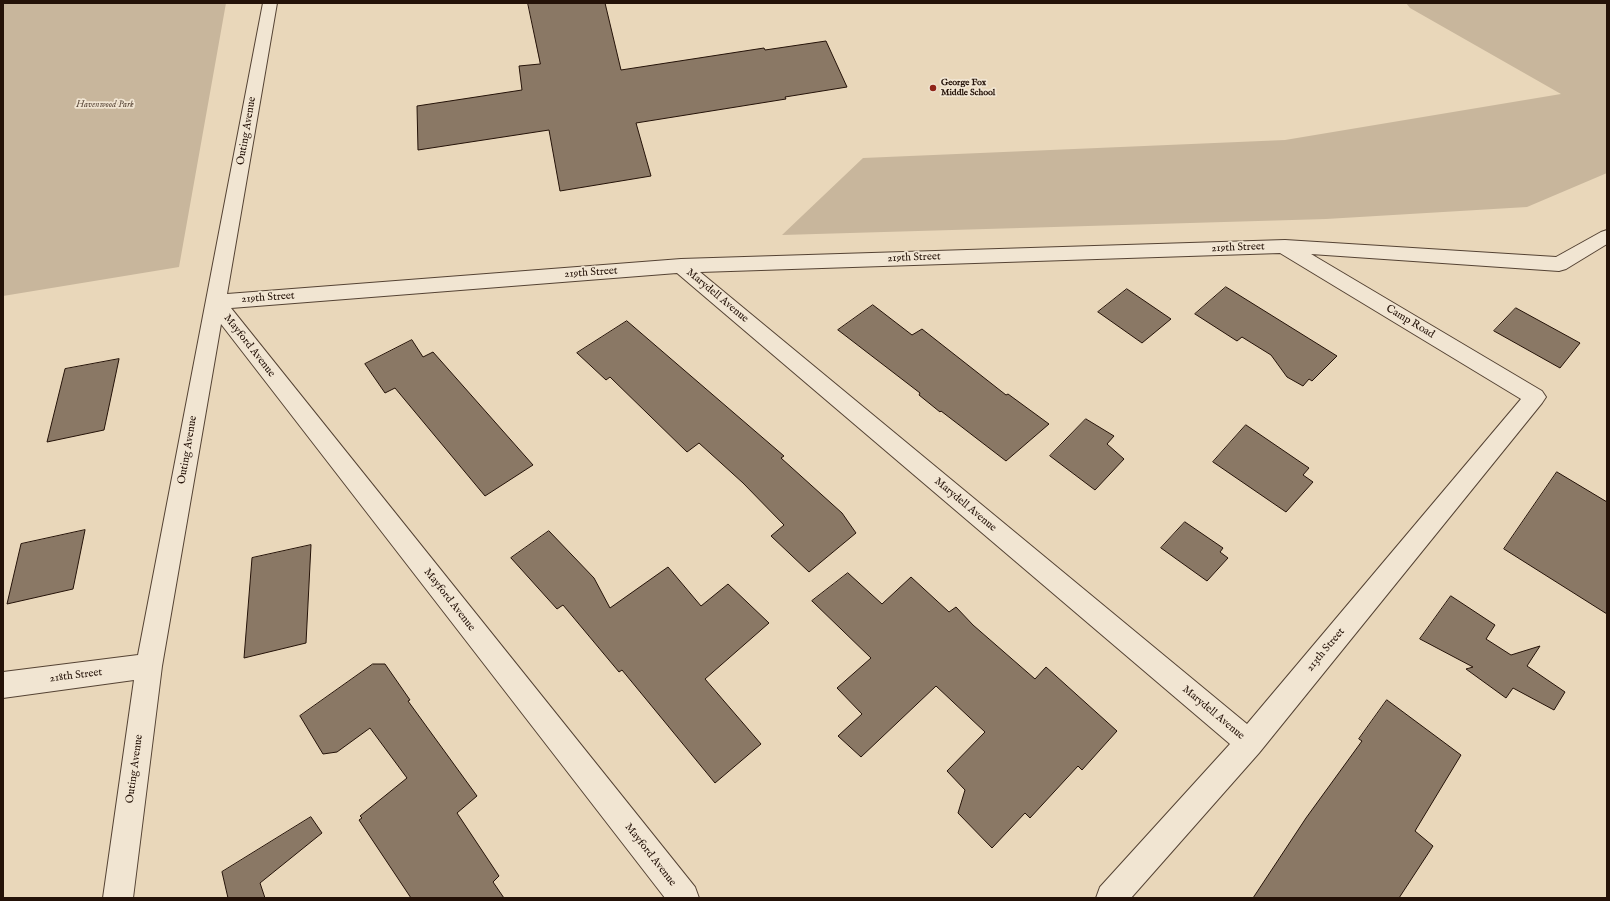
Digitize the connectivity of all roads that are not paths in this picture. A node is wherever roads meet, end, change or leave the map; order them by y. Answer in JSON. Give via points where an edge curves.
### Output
{"nodes":[{"id":1,"x":270,"y":3,"type":"edge"},
{"id":2,"x":1607,"y":236,"type":"edge"},
{"id":3,"x":1285,"y":246,"type":"junction"},
{"id":4,"x":681,"y":266,"type":"junction"},
{"id":5,"x":215,"y":302,"type":"junction"},
{"id":6,"x":1535,"y":397,"type":"joint"},
{"id":7,"x":149,"y":666,"type":"junction"},
{"id":8,"x":3,"y":685,"type":"edge"},
{"id":9,"x":1249,"y":743,"type":"junction"},
{"id":10,"x":118,"y":898,"type":"edge"},
{"id":11,"x":684,"y":898,"type":"edge"},
{"id":12,"x":1111,"y":898,"type":"edge"}],
"edges":[{"from":1,"to":5,"type":"street","name":"Outing Avenue"},
{"from":2,"to":3,"type":"street","name":"219th Street","via":[[1559,264]]},
{"from":3,"to":4,"type":"street","name":"219th Street"},
{"from":3,"to":6,"type":"street","name":"Camp Road"},
{"from":4,"to":5,"type":"street","name":"219th Street"},
{"from":4,"to":9,"type":"street","name":"Marydell Avenue"},
{"from":5,"to":7,"type":"street","name":"Outing Avenue"},
{"from":5,"to":11,"type":"street","name":"Mayford Avenue"},
{"from":6,"to":9,"type":"street","name":"213th Street"},
{"from":7,"to":8,"type":"street","name":"218th Street"},
{"from":7,"to":10,"type":"street","name":"Outing Avenue"},
{"from":9,"to":12,"type":"street","name":"213th Street"}]}
